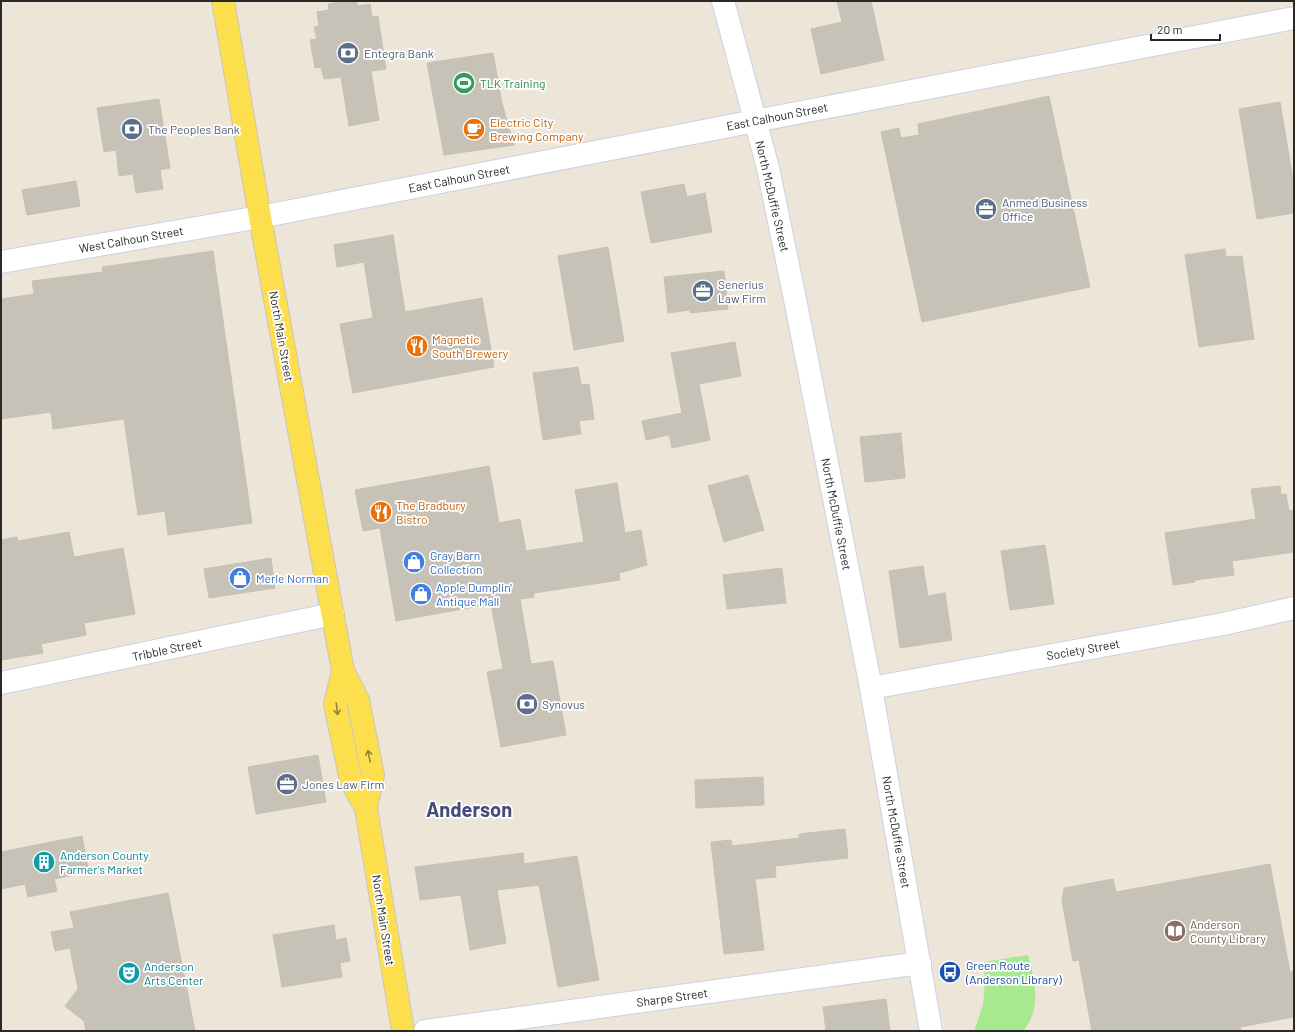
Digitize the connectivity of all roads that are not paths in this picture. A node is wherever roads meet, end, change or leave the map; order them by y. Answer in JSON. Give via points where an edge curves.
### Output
{"nodes":[{"id":1,"x":223,"y":1,"type":"edge"},
{"id":2,"x":723,"y":1,"type":"edge"},
{"id":3,"x":1294,"y":18,"type":"edge"},
{"id":4,"x":755,"y":121,"type":"junction"},
{"id":5,"x":260,"y":217,"type":"junction"},
{"id":6,"x":1,"y":262,"type":"edge"},
{"id":7,"x":1294,"y":608,"type":"edge"},
{"id":8,"x":333,"y":614,"type":"junction"},
{"id":9,"x":1,"y":684,"type":"edge"},
{"id":10,"x":871,"y":688,"type":"junction"},
{"id":11,"x":920,"y":963,"type":"junction"},
{"id":12,"x":403,"y":1031,"type":"edge"},
{"id":13,"x":425,"y":1031,"type":"edge"},
{"id":14,"x":931,"y":1031,"type":"edge"}],
"edges":[{"from":1,"to":5,"type":"main road","name":"North Main Street"},
{"from":2,"to":4,"type":"street","name":"North McDuffie Street"},
{"from":3,"to":4,"type":"street","name":"East Calhoun Street"},
{"from":4,"to":5,"type":"street","name":"East Calhoun Street"},
{"from":4,"to":10,"type":"street","name":"North McDuffie Street","via":[[768,168],[799,316]]},
{"from":5,"to":6,"type":"street","name":"West Calhoun Street"},
{"from":5,"to":8,"type":"main road","name":"North Main Street"},
{"from":7,"to":10,"type":"street","name":"Society Street","via":[[1223,624]]},
{"from":8,"to":9,"type":"street","name":"Tribble Street"},
{"from":8,"to":12,"type":"main road","name":"North Main Street","via":[[343,671],[358,700],[373,775],[366,808]]},
{"from":10,"to":11,"type":"street","name":"North McDuffie Street"},
{"from":11,"to":13,"type":"street","name":"Sharpe Street"},
{"from":11,"to":14,"type":"street","name":"North McDuffie Street"}]}
